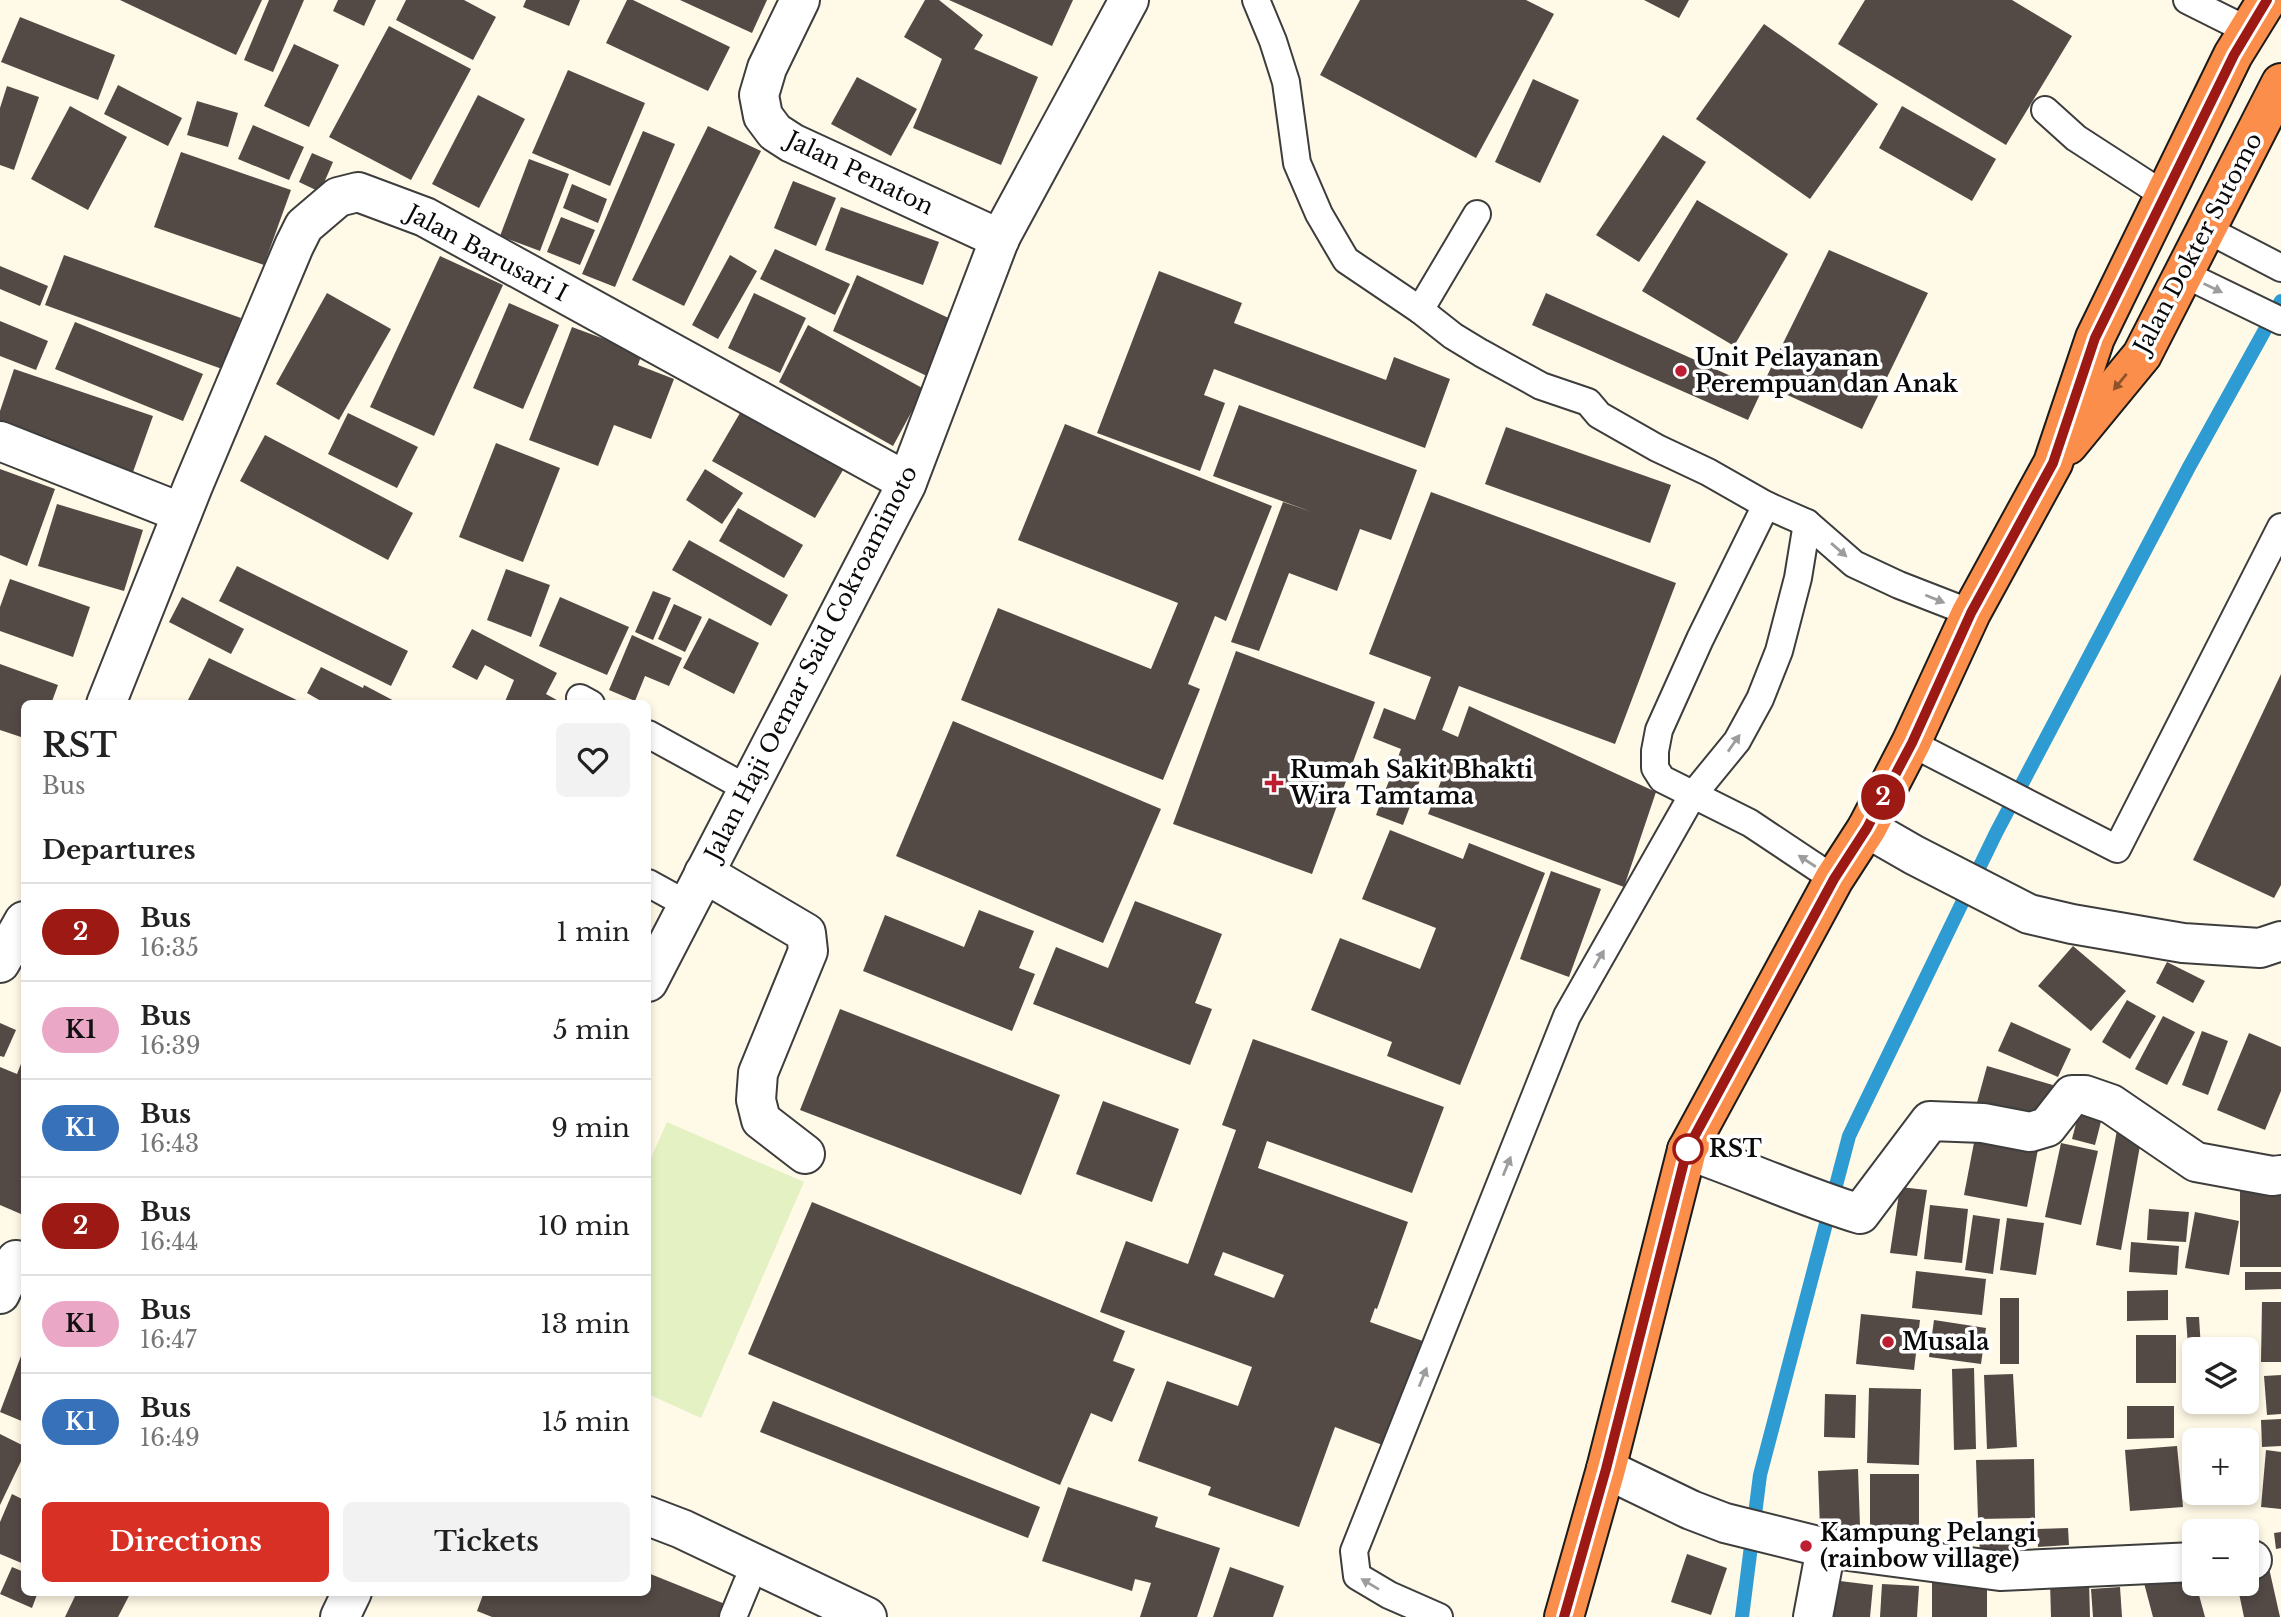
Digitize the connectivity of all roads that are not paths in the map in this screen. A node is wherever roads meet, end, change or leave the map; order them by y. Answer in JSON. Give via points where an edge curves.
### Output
{"nodes":[{"id":1,"x":800,"y":0,"type":"edge"},
{"id":2,"x":1129,"y":0,"type":"edge"},
{"id":3,"x":1256,"y":0,"type":"edge"},
{"id":4,"x":2187,"y":0,"type":"edge"},
{"id":5,"x":2258,"y":16,"type":"edge"},
{"id":6,"x":2281,"y":83,"type":"edge"},
{"id":7,"x":2045,"y":110,"type":"dead end"},
{"id":8,"x":2164,"y":195,"type":"junction"},
{"id":9,"x":1477,"y":214,"type":"dead end"},
{"id":10,"x":2208,"y":230,"type":"junction"},
{"id":11,"x":1000,"y":239,"type":"junction"},
{"id":12,"x":2272,"y":264,"type":"edge"},
{"id":13,"x":2184,"y":274,"type":"junction"},
{"id":14,"x":1420,"y":310,"type":"junction"},
{"id":15,"x":2281,"y":321,"type":"edge"},
{"id":16,"x":0,"y":441,"type":"edge"},
{"id":17,"x":2053,"y":463,"type":"junction"},
{"id":18,"x":907,"y":482,"type":"junction"},
{"id":19,"x":1766,"y":505,"type":"junction"},
{"id":20,"x":182,"y":513,"type":"junction"},
{"id":21,"x":1807,"y":523,"type":"junction"},
{"id":22,"x":2281,"y":527,"type":"edge"},
{"id":23,"x":1971,"y":613,"type":"junction"},
{"id":24,"x":108,"y":700,"type":"edge"},
{"id":25,"x":651,"y":736,"type":"edge"},
{"id":26,"x":1912,"y":743,"type":"junction"},
{"id":27,"x":748,"y":789,"type":"junction"},
{"id":28,"x":1692,"y":796,"type":"junction"},
{"id":29,"x":1867,"y":828,"type":"junction"},
{"id":30,"x":1834,"y":879,"type":"junction"},
{"id":31,"x":651,"y":883,"type":"edge"},
{"id":32,"x":696,"y":889,"type":"junction"},
{"id":33,"x":21,"y":926,"type":"edge"},
{"id":34,"x":2281,"y":942,"type":"edge"},
{"id":35,"x":0,"y":963,"type":"edge"},
{"id":36,"x":651,"y":976,"type":"edge"},
{"id":37,"x":1687,"y":1150,"type":"junction"},
{"id":38,"x":805,"y":1154,"type":"dead end"},
{"id":39,"x":2281,"y":1175,"type":"edge"},
{"id":40,"x":13,"y":1258,"type":"edge"},
{"id":41,"x":0,"y":1294,"type":"edge"},
{"id":42,"x":1606,"y":1469,"type":"junction"},
{"id":43,"x":651,"y":1517,"type":"edge"},
{"id":44,"x":651,"y":1542,"type":"edge"},
{"id":45,"x":1826,"y":1548,"type":"junction"},
{"id":46,"x":2182,"y":1563,"type":"edge"},
{"id":47,"x":350,"y":1596,"type":"edge"},
{"id":48,"x":740,"y":1600,"type":"edge"},
{"id":49,"x":1435,"y":1615,"type":"edge"},
{"id":50,"x":340,"y":1617,"type":"edge"},
{"id":51,"x":819,"y":1617,"type":"edge"},
{"id":52,"x":867,"y":1617,"type":"edge"},
{"id":53,"x":1564,"y":1617,"type":"edge"},
{"id":54,"x":1813,"y":1617,"type":"edge"}],
"edges":[{"from":1,"to":11,"type":"street","name":"Jalan Penaton","via":[[759,95],[763,116],[775,131]]},
{"from":2,"to":11,"type":"street","name":"Jalan Haji Oemar Said Cokroaminoto"},
{"from":3,"to":14,"type":"lane","via":[[1286,82],[1297,163],[1319,214],[1346,260]]},
{"from":4,"to":5,"type":"lane"},
{"from":5,"to":8,"type":"highway","name":"Jalan Dokter Sutomo"},
{"from":6,"to":10,"type":"highway","name":"Jalan Dokter Sutomo"},
{"from":7,"to":8,"type":"lane","via":[[2076,138]]},
{"from":8,"to":17,"type":"highway","name":"Jalan Dokter Sutomo","via":[[2095,338]]},
{"from":9,"to":14,"type":"lane"},
{"from":10,"to":12,"type":"lane"},
{"from":10,"to":13,"type":"highway","name":"Jalan Dokter Sutomo"},
{"from":11,"to":18,"type":"street","name":"Jalan Haji Oemar Said Cokroaminoto"},
{"from":13,"to":15,"type":"lane","one_way":true},
{"from":13,"to":17,"type":"highway","name":"Jalan Dokter Sutomo","one_way":true,"via":[[2142,355]]},
{"from":14,"to":19,"type":"lane","via":[[1481,354],[1541,386],[1588,402],[1599,415],[1657,449]]},
{"from":16,"to":20,"type":"street"},
{"from":17,"to":23,"type":"highway","name":"Jalan Dokter Sutomo"},
{"from":18,"to":20,"type":"street","name":"Jalan Barusari I","via":[[425,217],[358,192],[338,197],[304,226]]},
{"from":18,"to":27,"type":"street","name":"Jalan Haji Oemar Said Cokroaminoto"},
{"from":19,"to":21,"type":"lane"},
{"from":19,"to":28,"type":"lane","via":[[1659,730],[1655,768],[1662,779]]},
{"from":20,"to":24,"type":"street","name":"Jalan Barusari I"},
{"from":21,"to":23,"type":"lane","one_way":true,"via":[[1854,564]]},
{"from":28,"to":21,"type":"lane","one_way":true,"via":[[1737,741],[1760,699],[1779,651]]},
{"from":22,"to":26,"type":"lane","via":[[2117,849]]},
{"from":23,"to":26,"type":"highway","name":"Jalan Dokter Sutomo"},
{"from":25,"to":27,"type":"lane"},
{"from":26,"to":29,"type":"highway","name":"Jalan Dokter Sutomo"},
{"from":27,"to":32,"type":"street","name":"Jalan Haji Oemar Said Cokroaminoto"},
{"from":30,"to":28,"type":"lane","one_way":true,"via":[[1751,823]]},
{"from":49,"to":28,"type":"lane","one_way":true,"via":[[1357,1576],[1354,1551],[1567,1016]]},
{"from":29,"to":30,"type":"highway","name":"Jalan Dokter Sutomo"},
{"from":29,"to":34,"type":"street","via":[[2029,914],[2183,943],[2260,948]]},
{"from":30,"to":37,"type":"highway","name":"Jalan Dokter Sutomo"},
{"from":31,"to":32,"type":"lane"},
{"from":32,"to":36,"type":"street","name":"Jalan Haji Oemar Said Cokroaminoto"},
{"from":32,"to":38,"type":"street","via":[[806,933],[808,951],[758,1073],[755,1100],[761,1120]]},
{"from":33,"to":35,"type":"street"},
{"from":37,"to":39,"type":"street","via":[[1860,1214],[1930,1121],[2030,1132],[2047,1127],[2073,1095],[2085,1095],[2111,1104],[2196,1162]]},
{"from":37,"to":42,"type":"highway","name":"Jalan Dokter Sutomo"},
{"from":40,"to":41,"type":"street"},
{"from":42,"to":45,"type":"street","via":[[1725,1523]]},
{"from":42,"to":53,"type":"highway","name":"Jalan Dokter Sutomo"},
{"from":43,"to":52,"type":"street"},
{"from":44,"to":48,"type":"street"},
{"from":45,"to":46,"type":"street","via":[[2000,1571]]},
{"from":45,"to":54,"type":"street"},
{"from":47,"to":50,"type":"street"},
{"from":48,"to":51,"type":"street"}]}
